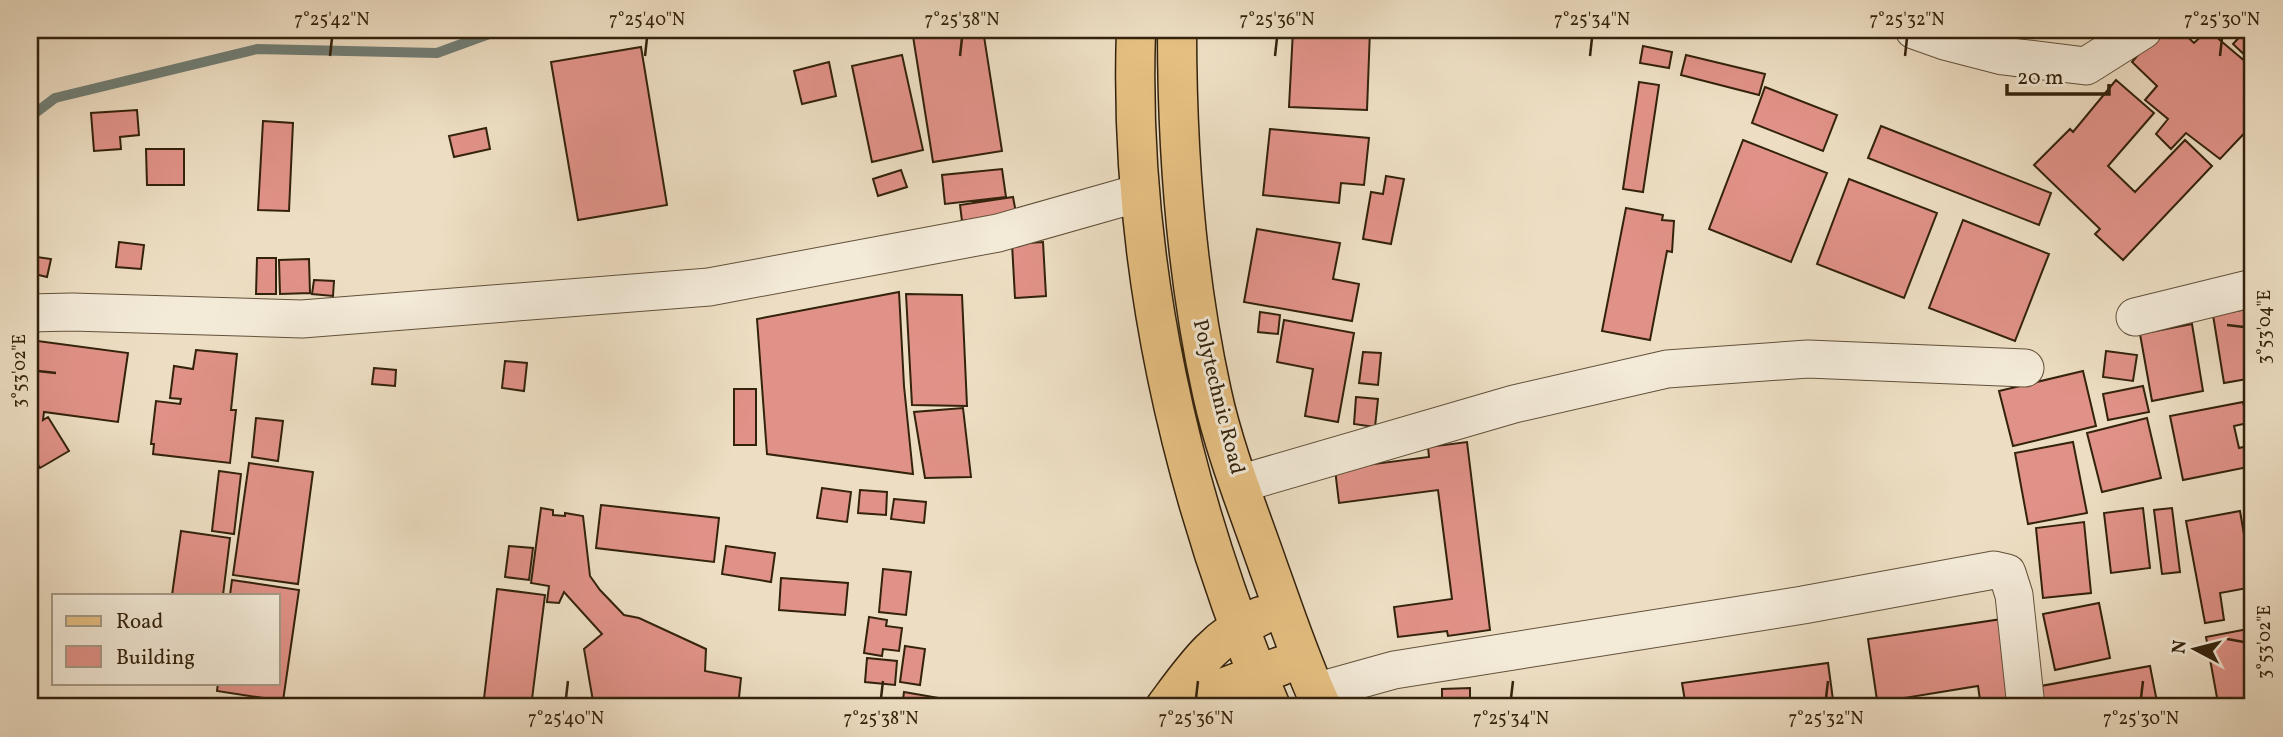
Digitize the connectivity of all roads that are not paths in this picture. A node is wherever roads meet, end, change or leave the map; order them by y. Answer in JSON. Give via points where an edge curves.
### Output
{"nodes":[{"id":1,"x":1136,"y":30,"type":"edge"},
{"id":2,"x":1914,"y":30,"type":"edge"},
{"id":3,"x":2143,"y":30,"type":"edge"},
{"id":4,"x":1183,"y":36,"type":"edge"},
{"id":5,"x":1139,"y":193,"type":"junction"},
{"id":6,"x":2253,"y":288,"type":"edge"},
{"id":7,"x":30,"y":313,"type":"edge"},
{"id":8,"x":2136,"y":317,"type":"dead end"},
{"id":9,"x":2025,"y":368,"type":"dead end"},
{"id":10,"x":1239,"y":484,"type":"junction"},
{"id":11,"x":1282,"y":607,"type":"junction"},
{"id":12,"x":1239,"y":626,"type":"junction"},
{"id":13,"x":1312,"y":686,"type":"edge"},
{"id":14,"x":1265,"y":692,"type":"edge"},
{"id":15,"x":1165,"y":707,"type":"edge"},
{"id":16,"x":1171,"y":707,"type":"edge"},
{"id":17,"x":2026,"y":707,"type":"edge"}],
"edges":[{"from":1,"to":5,"type":"main road","name":"Polytechnic Road"},
{"from":2,"to":3,"type":"street","via":[[2003,56],[2086,66]]},
{"from":4,"to":10,"type":"main road","name":"Polytechnic Road","via":[[1183,182],[1197,315],[1213,395]]},
{"from":5,"to":7,"type":"street","via":[[998,233],[709,287],[302,319]]},
{"from":5,"to":12,"type":"main road","name":"Polytechnic Road","via":[[1169,394]]},
{"from":6,"to":8,"type":"street"},
{"from":9,"to":10,"type":"street","via":[[1808,359],[1667,369],[1514,404]]},
{"from":10,"to":11,"type":"main road","name":"Polytechnic Road"},
{"from":11,"to":12,"type":"main road"},
{"from":11,"to":13,"type":"main road","name":"Polytechnic Road"},
{"from":12,"to":14,"type":"main road","name":"Polytechnic Road"},
{"from":12,"to":15,"type":"main road","via":[[1209,651]]},
{"from":13,"to":14,"type":"main road"},
{"from":13,"to":17,"type":"street","via":[[1994,570],[2007,573],[2014,594]]},
{"from":14,"to":16,"type":"main road"}]}
